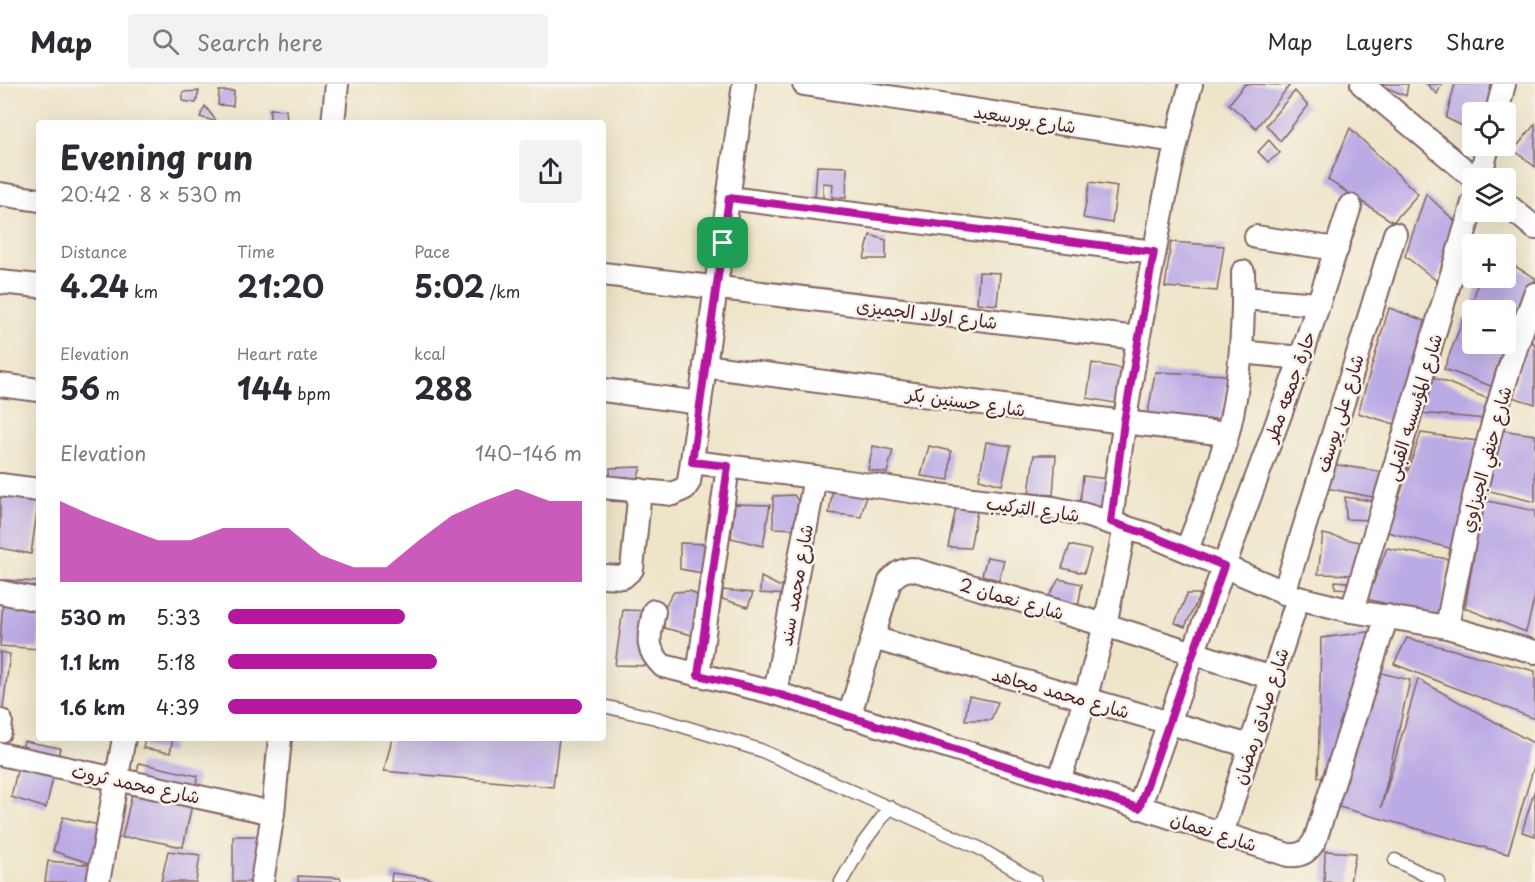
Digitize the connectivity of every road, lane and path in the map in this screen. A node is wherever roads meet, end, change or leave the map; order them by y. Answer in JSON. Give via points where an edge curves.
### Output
{"nodes":[{"id":1,"x":337,"y":84,"type":"edge"},
{"id":2,"x":744,"y":84,"type":"edge"},
{"id":3,"x":804,"y":84,"type":"edge"},
{"id":4,"x":1191,"y":84,"type":"edge"},
{"id":5,"x":1362,"y":84,"type":"edge"},
{"id":6,"x":1395,"y":84,"type":"edge"},
{"id":7,"x":1504,"y":84,"type":"edge"},
{"id":8,"x":1500,"y":102,"type":"edge"},
{"id":9,"x":1390,"y":107,"type":"junction"},
{"id":10,"x":333,"y":120,"type":"edge"},
{"id":11,"x":1175,"y":141,"type":"junction"},
{"id":12,"x":1462,"y":168,"type":"edge"},
{"id":13,"x":0,"y":194,"type":"edge"},
{"id":14,"x":729,"y":198,"type":"junction"},
{"id":15,"x":36,"y":200,"type":"edge"},
{"id":16,"x":1350,"y":206,"type":"dead end"},
{"id":17,"x":1516,"y":212,"type":"edge"},
{"id":18,"x":1467,"y":222,"type":"edge"},
{"id":19,"x":1535,"y":228,"type":"edge"},
{"id":20,"x":1395,"y":234,"type":"dead end"},
{"id":21,"x":1256,"y":237,"type":"dead end"},
{"id":22,"x":1336,"y":249,"type":"junction"},
{"id":23,"x":1154,"y":252,"type":"junction"},
{"id":24,"x":1243,"y":272,"type":"dead end"},
{"id":25,"x":606,"y":274,"type":"edge"},
{"id":26,"x":0,"y":282,"type":"edge"},
{"id":27,"x":36,"y":286,"type":"edge"},
{"id":28,"x":716,"y":288,"type":"junction"},
{"id":29,"x":1535,"y":294,"type":"edge"},
{"id":30,"x":1244,"y":298,"type":"junction"},
{"id":31,"x":1318,"y":304,"type":"junction"},
{"id":32,"x":1137,"y":338,"type":"junction"},
{"id":33,"x":1241,"y":352,"type":"junction"},
{"id":34,"x":1301,"y":358,"type":"junction"},
{"id":35,"x":705,"y":366,"type":"junction"},
{"id":36,"x":0,"y":385,"type":"edge"},
{"id":37,"x":36,"y":390,"type":"edge"},
{"id":38,"x":606,"y":390,"type":"edge"},
{"id":39,"x":700,"y":403,"type":"junction"},
{"id":40,"x":1124,"y":422,"type":"junction"},
{"id":41,"x":1227,"y":434,"type":"junction"},
{"id":42,"x":728,"y":466,"type":"junction"},
{"id":43,"x":690,"y":472,"type":"junction"},
{"id":44,"x":815,"y":477,"type":"junction"},
{"id":45,"x":0,"y":485,"type":"edge"},
{"id":46,"x":606,"y":488,"type":"edge"},
{"id":47,"x":36,"y":489,"type":"edge"},
{"id":48,"x":640,"y":490,"type":"junction"},
{"id":49,"x":1118,"y":524,"type":"junction"},
{"id":50,"x":1187,"y":550,"type":"junction"},
{"id":51,"x":1224,"y":566,"type":"junction"},
{"id":52,"x":606,"y":576,"type":"edge"},
{"id":53,"x":0,"y":592,"type":"edge"},
{"id":54,"x":1291,"y":595,"type":"junction"},
{"id":55,"x":36,"y":599,"type":"edge"},
{"id":56,"x":1352,"y":610,"type":"junction"},
{"id":57,"x":654,"y":611,"type":"dead end"},
{"id":58,"x":1387,"y":616,"type":"junction"},
{"id":59,"x":1105,"y":625,"type":"junction"},
{"id":60,"x":1448,"y":627,"type":"junction"},
{"id":61,"x":873,"y":638,"type":"junction"},
{"id":62,"x":1535,"y":652,"type":"edge"},
{"id":63,"x":1194,"y":653,"type":"junction"},
{"id":64,"x":698,"y":675,"type":"junction"},
{"id":65,"x":1272,"y":678,"type":"junction"},
{"id":66,"x":775,"y":693,"type":"junction"},
{"id":67,"x":1085,"y":700,"type":"junction"},
{"id":68,"x":606,"y":707,"type":"edge"},
{"id":69,"x":849,"y":717,"type":"junction"},
{"id":70,"x":1170,"y":722,"type":"junction"},
{"id":71,"x":123,"y":741,"type":"edge"},
{"id":72,"x":280,"y":741,"type":"edge"},
{"id":73,"x":1250,"y":746,"type":"junction"},
{"id":74,"x":0,"y":754,"type":"edge"},
{"id":75,"x":117,"y":779,"type":"junction"},
{"id":76,"x":1059,"y":781,"type":"junction"},
{"id":77,"x":890,"y":807,"type":"junction"},
{"id":78,"x":1139,"y":808,"type":"junction"},
{"id":79,"x":273,"y":813,"type":"junction"},
{"id":80,"x":1222,"y":834,"type":"junction"},
{"id":81,"x":1395,"y":860,"type":"dead end"},
{"id":82,"x":98,"y":882,"type":"edge"},
{"id":83,"x":262,"y":882,"type":"edge"},
{"id":84,"x":841,"y":882,"type":"edge"},
{"id":85,"x":1036,"y":882,"type":"edge"},
{"id":86,"x":1439,"y":882,"type":"edge"}],
"edges":[{"from":1,"to":10,"type":"street"},
{"from":2,"to":14,"type":"street"},
{"from":3,"to":11,"type":"street","name":"شارع بورسعيد"},
{"from":4,"to":11,"type":"street"},
{"from":5,"to":9,"type":"street"},
{"from":6,"to":9,"type":"street"},
{"from":7,"to":8,"type":"street"},
{"from":9,"to":12,"type":"street"},
{"from":11,"to":23,"type":"street"},
{"from":13,"to":15,"type":"street"},
{"from":14,"to":23,"type":"street"},
{"from":14,"to":28,"type":"street"},
{"from":16,"to":22,"type":"street","name":"حارة جمعه مطر"},
{"from":17,"to":19,"type":"street"},
{"from":18,"to":56,"type":"street","name":"شارع المؤسسه القبلى"},
{"from":20,"to":54,"type":"street","name":"شارع على يوسف"},
{"from":21,"to":22,"type":"street"},
{"from":22,"to":31,"type":"street","name":"حارة جمعه مطر"},
{"from":23,"to":32,"type":"street"},
{"from":24,"to":30,"type":"street"},
{"from":25,"to":28,"type":"street","name":"شارع اولاد الجميزى"},
{"from":26,"to":27,"type":"street"},
{"from":28,"to":32,"type":"street","name":"شارع اولاد الجميزى"},
{"from":28,"to":35,"type":"street"},
{"from":29,"to":60,"type":"street","name":"شارع حنفي الجيزاوي","via":[[1489,435],[1464,534]]},
{"from":30,"to":31,"type":"street"},
{"from":30,"to":33,"type":"street"},
{"from":31,"to":34,"type":"street","name":"حارة جمعه مطر"},
{"from":32,"to":40,"type":"street"},
{"from":33,"to":34,"type":"street"},
{"from":33,"to":41,"type":"street"},
{"from":34,"to":51,"type":"street","name":"حارة جمعه مطر"},
{"from":35,"to":39,"type":"street"},
{"from":35,"to":40,"type":"street","name":"شارع حسنين بكر"},
{"from":36,"to":37,"type":"street"},
{"from":38,"to":39,"type":"street"},
{"from":39,"to":43,"type":"street"},
{"from":40,"to":41,"type":"street","name":"شارع حسنين بكر"},
{"from":40,"to":49,"type":"street"},
{"from":41,"to":50,"type":"street"},
{"from":42,"to":43,"type":"street","name":"شارع التركيب"},
{"from":42,"to":44,"type":"street","name":"شارع التركيب"},
{"from":42,"to":64,"type":"street"},
{"from":43,"to":48,"type":"street","via":[[686,488],[673,494]]},
{"from":44,"to":49,"type":"street","name":"شارع التركيب","via":[[1053,508]]},
{"from":44,"to":66,"type":"street","name":"شارع محمد سند"},
{"from":45,"to":47,"type":"street"},
{"from":46,"to":48,"type":"street"},
{"from":48,"to":52,"type":"street","via":[[632,569],[623,577]]},
{"from":49,"to":50,"type":"street","name":"شارع التركيب"},
{"from":49,"to":59,"type":"street"},
{"from":50,"to":51,"type":"street","name":"شارع التركيب"},
{"from":51,"to":54,"type":"street","name":"شارع التركيب"},
{"from":51,"to":63,"type":"street","name":"حارة جمعه مطر"},
{"from":53,"to":55,"type":"street"},
{"from":54,"to":56,"type":"street","name":"شارع التركيب"},
{"from":54,"to":65,"type":"street","name":"شارع صادق رمضان"},
{"from":56,"to":58,"type":"street","name":"شارع التركيب"},
{"from":57,"to":64,"type":"street","name":"شارع نعمان","via":[[648,644],[653,657],[663,666]]},
{"from":58,"to":60,"type":"street","name":"شارع التركيب"},
{"from":58,"to":80,"type":"street","name":"شارع نعمان","via":[[1309,850],[1299,856],[1288,855]]},
{"from":59,"to":61,"type":"street","name":"شارع نعمان 2","via":[[912,569],[896,574],[890,581]]},
{"from":59,"to":63,"type":"street","name":"شارع نعمان 2"},
{"from":59,"to":67,"type":"street"},
{"from":60,"to":62,"type":"street","name":"شارع التركيب"},
{"from":61,"to":67,"type":"street","name":"شارع محمد مجاهد"},
{"from":61,"to":69,"type":"street","name":"شارع نعمان 2"},
{"from":63,"to":65,"type":"street","name":"شارع نعمان 2"},
{"from":63,"to":70,"type":"street","name":"حارة جمعه مطر"},
{"from":64,"to":66,"type":"street","name":"شارع نعمان"},
{"from":65,"to":73,"type":"street","name":"شارع صادق رمضان"},
{"from":66,"to":69,"type":"street","name":"شارع نعمان"},
{"from":67,"to":70,"type":"street","name":"شارع محمد مجاهد"},
{"from":67,"to":76,"type":"street"},
{"from":68,"to":77,"type":"lane","via":[[760,750]]},
{"from":69,"to":76,"type":"street","name":"شارع نعمان"},
{"from":70,"to":73,"type":"street","name":"شارع محمد مجاهد"},
{"from":70,"to":78,"type":"street","name":"حارة جمعه مطر"},
{"from":71,"to":75,"type":"street"},
{"from":72,"to":79,"type":"street"},
{"from":73,"to":80,"type":"street","name":"شارع صادق رمضان"},
{"from":74,"to":75,"type":"street","name":"شارع محمد ثروت"},
{"from":75,"to":79,"type":"street","name":"شارع محمد ثروت"},
{"from":75,"to":82,"type":"street"},
{"from":76,"to":78,"type":"street","name":"شارع نعمان"},
{"from":77,"to":84,"type":"lane"},
{"from":77,"to":85,"type":"lane","via":[[979,848]]},
{"from":78,"to":80,"type":"street","name":"شارع نعمان"},
{"from":79,"to":83,"type":"street"},
{"from":81,"to":86,"type":"lane"}]}
